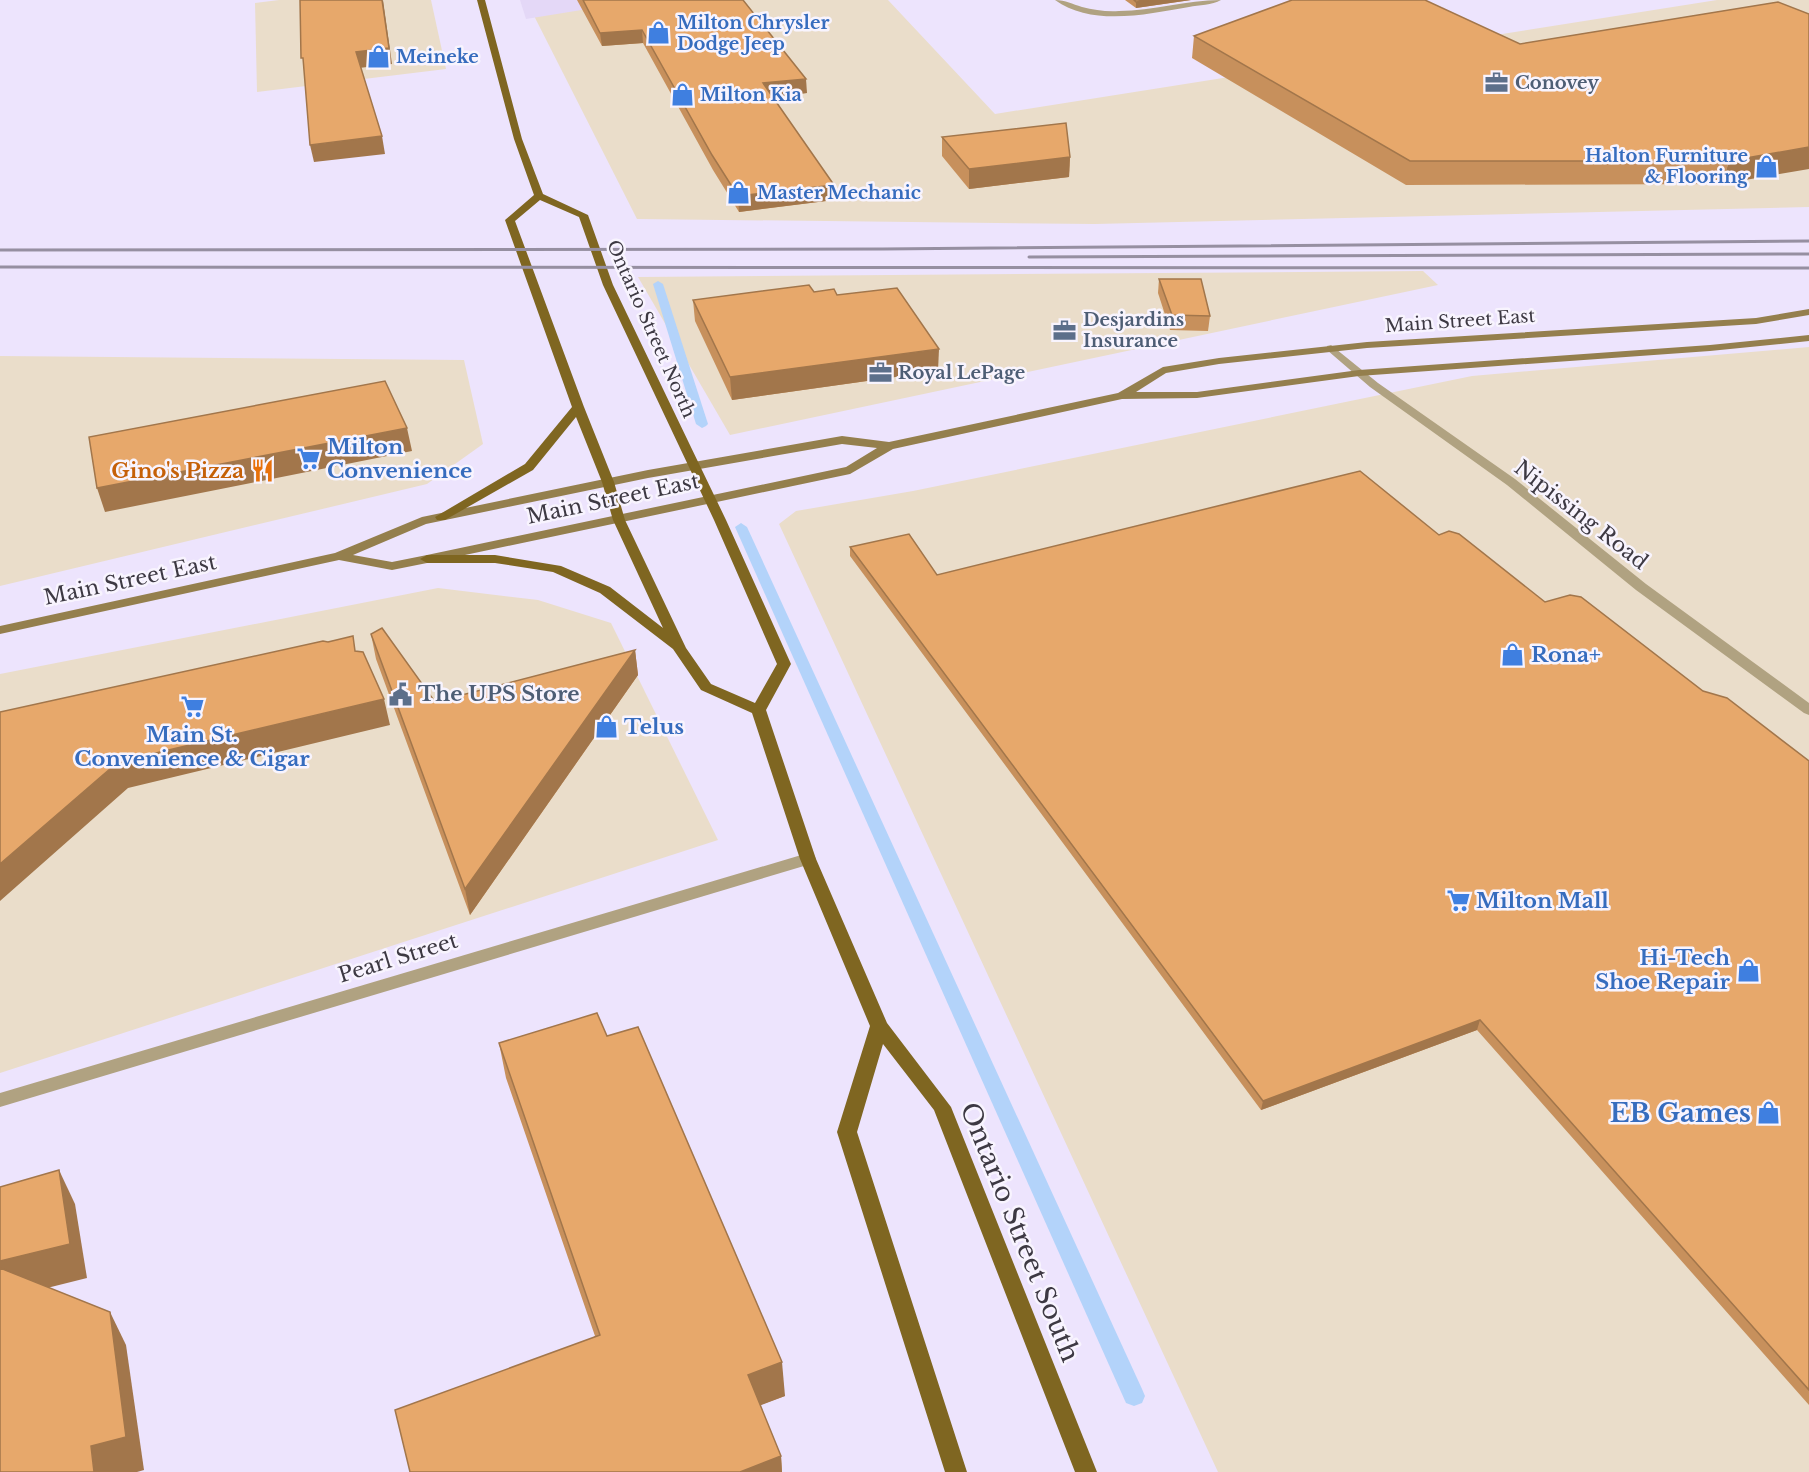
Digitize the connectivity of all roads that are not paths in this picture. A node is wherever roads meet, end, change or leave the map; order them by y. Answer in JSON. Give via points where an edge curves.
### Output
{"nodes":[{"id":1,"x":480,"y":0,"type":"edge"},
{"id":2,"x":1059,"y":0,"type":"edge"},
{"id":3,"x":1217,"y":0,"type":"edge"},
{"id":4,"x":539,"y":196,"type":"junction"},
{"id":5,"x":1809,"y":312,"type":"edge"},
{"id":6,"x":1809,"y":338,"type":"edge"},
{"id":7,"x":1331,"y":348,"type":"junction"},
{"id":8,"x":1359,"y":373,"type":"junction"},
{"id":9,"x":1122,"y":396,"type":"junction"},
{"id":10,"x":578,"y":407,"type":"junction"},
{"id":11,"x":889,"y":446,"type":"junction"},
{"id":12,"x":693,"y":466,"type":"junction"},
{"id":13,"x":608,"y":482,"type":"junction"},
{"id":14,"x":709,"y":501,"type":"junction"},
{"id":15,"x":441,"y":517,"type":"junction"},
{"id":16,"x":619,"y":520,"type":"junction"},
{"id":17,"x":339,"y":556,"type":"junction"},
{"id":18,"x":427,"y":559,"type":"junction"},
{"id":19,"x":0,"y":630,"type":"edge"},
{"id":20,"x":679,"y":648,"type":"junction"},
{"id":21,"x":759,"y":710,"type":"junction"},
{"id":22,"x":1809,"y":710,"type":"edge"},
{"id":23,"x":808,"y":860,"type":"junction"},
{"id":24,"x":879,"y":1026,"type":"junction"},
{"id":25,"x":0,"y":1100,"type":"edge"},
{"id":26,"x":956,"y":1472,"type":"edge"},
{"id":27,"x":1086,"y":1472,"type":"edge"}],
"edges":[{"from":1,"to":4,"type":"main road","via":[[518,139]]},
{"from":2,"to":3,"type":"street","via":[[1092,13],[1125,14]]},
{"from":4,"to":10,"type":"main road","via":[[510,220]]},
{"from":4,"to":12,"type":"main road","name":"Ontario Street North","via":[[583,215],[608,285]]},
{"from":5,"to":7,"type":"main road","name":"Main Street East","via":[[1756,321]]},
{"from":6,"to":8,"type":"main road","name":"Main Street East"},
{"from":7,"to":8,"type":"street","name":"Nipissing Road"},
{"from":7,"to":9,"type":"main road","name":"Main Street East","via":[[1162,370]]},
{"from":8,"to":9,"type":"main road","name":"Main Street East","via":[[1197,395]]},
{"from":8,"to":22,"type":"street","name":"Nipissing Road","via":[[1511,482],[1641,587]]},
{"from":9,"to":11,"type":"main road","name":"Main Street East"},
{"from":10,"to":13,"type":"main road"},
{"from":10,"to":15,"type":"main road","via":[[529,467]]},
{"from":11,"to":12,"type":"main road","name":"Main Street East","via":[[842,440]]},
{"from":11,"to":14,"type":"main road","name":"Main Street East","via":[[850,470]]},
{"from":12,"to":13,"type":"main road","name":"Main Street East"},
{"from":12,"to":14,"type":"main road","name":"Ontario Street North"},
{"from":13,"to":15,"type":"main road","name":"Main Street East"},
{"from":13,"to":16,"type":"main road"},
{"from":14,"to":16,"type":"main road","name":"Main Street East"},
{"from":14,"to":21,"type":"main road","via":[[784,664]]},
{"from":15,"to":17,"type":"main road","name":"Main Street East","via":[[422,521]]},
{"from":16,"to":18,"type":"main road","name":"Main Street East"},
{"from":16,"to":20,"type":"main road"},
{"from":17,"to":18,"type":"main road","name":"Main Street East","via":[[392,566]]},
{"from":17,"to":19,"type":"main road","name":"Main Street East"},
{"from":18,"to":20,"type":"main road","via":[[495,559],[556,569],[605,590]]},
{"from":20,"to":21,"type":"main road","via":[[706,687]]},
{"from":21,"to":23,"type":"main road","name":"Ontario Street South"},
{"from":23,"to":24,"type":"main road","name":"Ontario Street South"},
{"from":23,"to":25,"type":"street","name":"Pearl Street"},
{"from":24,"to":26,"type":"main road","via":[[847,1132]]},
{"from":24,"to":27,"type":"main road","name":"Ontario Street South","via":[[942,1107]]}]}
